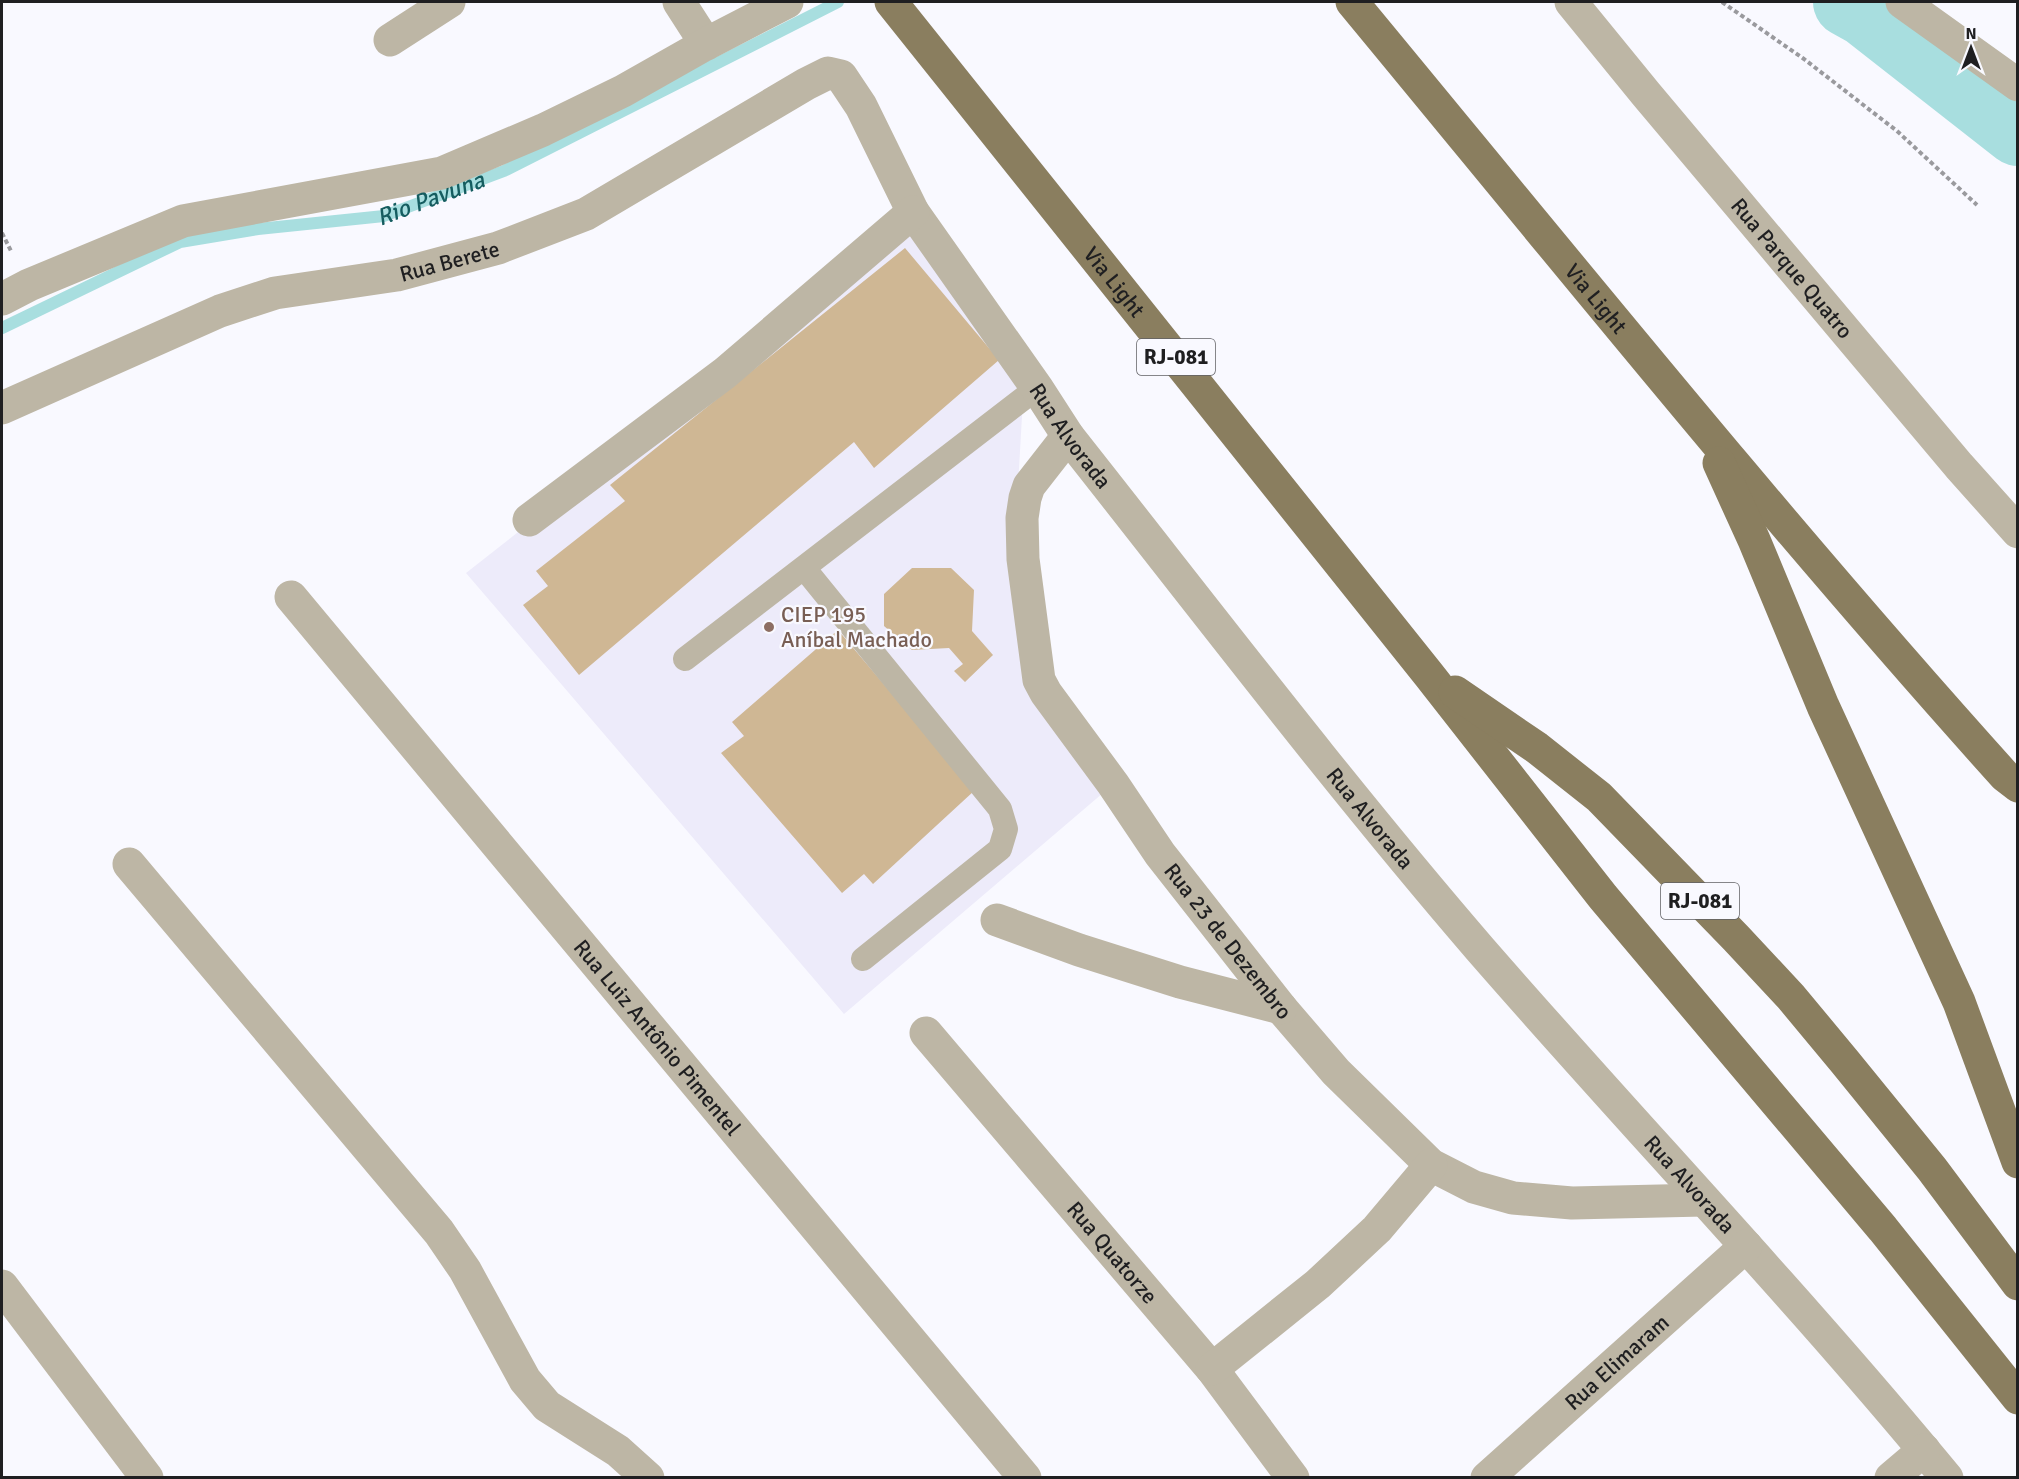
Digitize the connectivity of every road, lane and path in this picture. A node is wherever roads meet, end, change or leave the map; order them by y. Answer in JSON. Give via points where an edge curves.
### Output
{"nodes":[{"id":1,"x":449,"y":2,"type":"edge"},
{"id":2,"x":679,"y":2,"type":"edge"},
{"id":3,"x":787,"y":2,"type":"edge"},
{"id":4,"x":891,"y":2,"type":"edge"},
{"id":5,"x":1352,"y":2,"type":"edge"},
{"id":6,"x":1571,"y":2,"type":"edge"},
{"id":7,"x":1722,"y":2,"type":"edge"},
{"id":8,"x":1902,"y":2,"type":"edge"},
{"id":9,"x":390,"y":40,"type":"dead end"},
{"id":10,"x":706,"y":44,"type":"junction"},
{"id":11,"x":2018,"y":85,"type":"edge"},
{"id":12,"x":861,"y":106,"type":"joint"},
{"id":13,"x":1977,"y":205,"type":"dead end"},
{"id":14,"x":913,"y":213,"type":"junction"},
{"id":15,"x":2,"y":299,"type":"edge"},
{"id":16,"x":1037,"y":388,"type":"junction"},
{"id":17,"x":2,"y":408,"type":"edge"},
{"id":18,"x":1704,"y":429,"type":"junction"},
{"id":19,"x":1068,"y":436,"type":"junction"},
{"id":20,"x":529,"y":520,"type":"dead end"},
{"id":21,"x":2018,"y":532,"type":"edge"},
{"id":22,"x":804,"y":568,"type":"junction"},
{"id":23,"x":291,"y":597,"type":"dead end"},
{"id":24,"x":685,"y":659,"type":"dead end"},
{"id":25,"x":1429,"y":675,"type":"junction"},
{"id":26,"x":2018,"y":786,"type":"edge"},
{"id":27,"x":129,"y":864,"type":"dead end"},
{"id":28,"x":997,"y":920,"type":"dead end"},
{"id":29,"x":863,"y":959,"type":"dead end"},
{"id":30,"x":1281,"y":1008,"type":"junction"},
{"id":31,"x":926,"y":1034,"type":"dead end"},
{"id":32,"x":2015,"y":1157,"type":"edge"},
{"id":33,"x":1431,"y":1165,"type":"junction"},
{"id":34,"x":1704,"y":1200,"type":"junction"},
{"id":35,"x":1746,"y":1246,"type":"junction"},
{"id":36,"x":2018,"y":1284,"type":"edge"},
{"id":37,"x":3,"y":1290,"type":"edge"},
{"id":38,"x":1212,"y":1369,"type":"junction"},
{"id":39,"x":2018,"y":1398,"type":"edge"},
{"id":40,"x":1924,"y":1450,"type":"junction"},
{"id":41,"x":1497,"y":1474,"type":"edge"},
{"id":42,"x":147,"y":1478,"type":"edge"},
{"id":43,"x":648,"y":1478,"type":"edge"},
{"id":44,"x":1025,"y":1478,"type":"edge"},
{"id":45,"x":1293,"y":1478,"type":"edge"},
{"id":46,"x":1891,"y":1478,"type":"edge"},
{"id":47,"x":1947,"y":1478,"type":"edge"}],
"edges":[{"from":1,"to":9,"type":"street"},
{"from":2,"to":10,"type":"street"},
{"from":3,"to":10,"type":"street"},
{"from":4,"to":25,"type":"main road","name":"Via Light","number":"RJ-081"},
{"from":5,"to":18,"type":"main road","name":"Via Light"},
{"from":6,"to":21,"type":"street","name":"Rua Parque Quatro"},
{"from":7,"to":13,"type":"path","via":[[1897,131]]},
{"from":8,"to":11,"type":"street"},
{"from":10,"to":15,"type":"street","via":[[623,91],[442,173],[183,221]]},
{"from":12,"to":14,"type":"street","name":"Rua Alvorada"},
{"from":12,"to":17,"type":"street","name":"Rua Berete","via":[[841,76],[828,73],[586,214],[498,248],[397,275],[275,293],[220,311]]},
{"from":14,"to":16,"type":"street","name":"Rua Alvorada"},
{"from":14,"to":20,"type":"street","via":[[725,373]]},
{"from":16,"to":19,"type":"street","name":"Rua Alvorada"},
{"from":16,"to":22,"type":"lane"},
{"from":18,"to":26,"type":"main road","via":[[1894,653]]},
{"from":18,"to":32,"type":"main road","via":[[1823,706],[1959,1002]]},
{"from":19,"to":30,"type":"street","name":"Rua 23 de Dezembro","via":[[1029,486],[1022,518],[1023,560],[1039,680],[1160,854]]},
{"from":19,"to":34,"type":"street","name":"Rua Alvorada","via":[[1306,739],[1479,948]]},
{"from":22,"to":24,"type":"lane"},
{"from":22,"to":29,"type":"lane","via":[[1000,809],[1006,829],[1000,849]]},
{"from":23,"to":44,"type":"street","name":"Rua Luiz Antônio Pimentel"},
{"from":25,"to":36,"type":"main road","number":"RJ-081","via":[[1538,748],[1599,797],[1736,938],[1791,998],[1932,1169]]},
{"from":25,"to":39,"type":"main road","name":"Via Light","via":[[1603,897],[1883,1229]]},
{"from":27,"to":43,"type":"street","via":[[439,1232],[465,1270],[525,1380],[547,1406],[618,1451]]},
{"from":28,"to":30,"type":"street","via":[[1180,982]]},
{"from":30,"to":33,"type":"street","name":"Rua 23 de Dezembro","via":[[1336,1072]]},
{"from":31,"to":38,"type":"street","name":"Rua Quatorze"},
{"from":33,"to":34,"type":"street","name":"Rua 23 de Dezembro","via":[[1474,1187],[1513,1198],[1572,1203]]},
{"from":33,"to":38,"type":"street","via":[[1377,1228],[1318,1284]]},
{"from":34,"to":35,"type":"street","name":"Rua Alvorada"},
{"from":35,"to":40,"type":"street","name":"Rua Alvorada"},
{"from":35,"to":41,"type":"street","name":"Rua Elimaram"},
{"from":37,"to":42,"type":"street"},
{"from":38,"to":45,"type":"street","name":"Rua Quatorze"},
{"from":40,"to":46,"type":"street"},
{"from":40,"to":47,"type":"street","name":"Rua Alvorada"}]}
